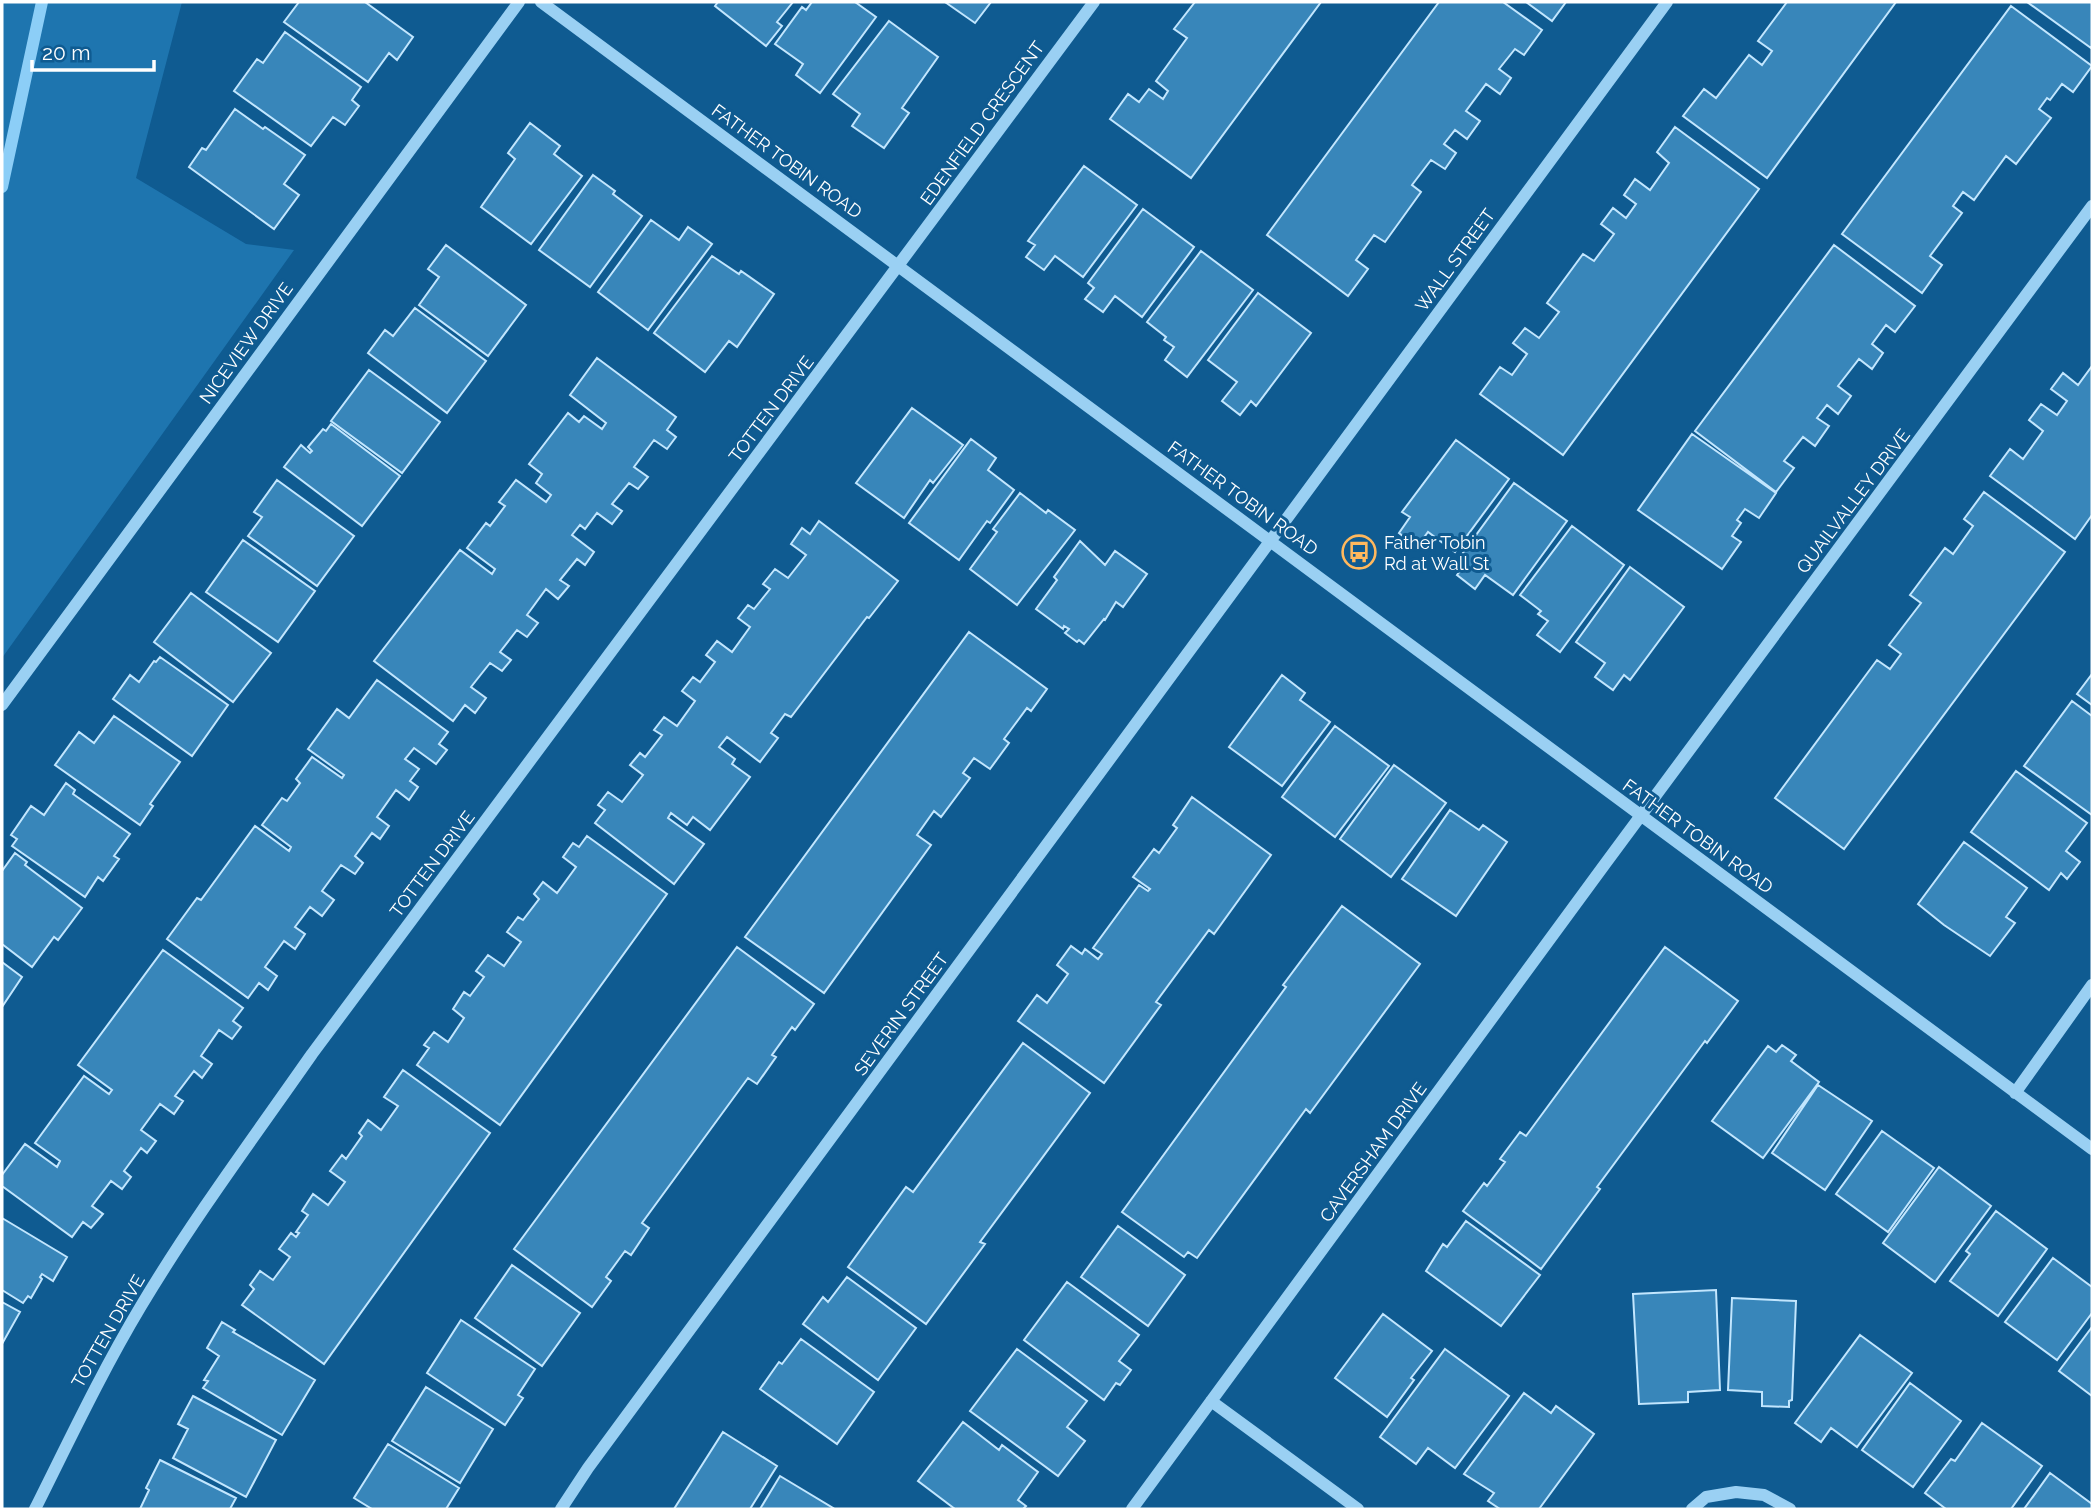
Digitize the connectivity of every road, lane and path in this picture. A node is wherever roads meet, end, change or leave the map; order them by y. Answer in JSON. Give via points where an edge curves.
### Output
{"nodes":[{"id":1,"x":519,"y":2,"type":"edge"},
{"id":2,"x":541,"y":2,"type":"edge"},
{"id":3,"x":1094,"y":2,"type":"edge"},
{"id":4,"x":1667,"y":2,"type":"edge"},
{"id":5,"x":2092,"y":206,"type":"edge"},
{"id":6,"x":900,"y":265,"type":"junction"},
{"id":7,"x":1271,"y":540,"type":"junction"},
{"id":8,"x":2,"y":705,"type":"edge"},
{"id":9,"x":1641,"y":816,"type":"junction"},
{"id":10,"x":2092,"y":985,"type":"edge"},
{"id":11,"x":2015,"y":1093,"type":"junction"},
{"id":12,"x":2092,"y":1149,"type":"edge"},
{"id":13,"x":1211,"y":1401,"type":"junction"},
{"id":14,"x":35,"y":1509,"type":"edge"},
{"id":15,"x":561,"y":1509,"type":"edge"},
{"id":16,"x":1132,"y":1509,"type":"edge"},
{"id":17,"x":1358,"y":1509,"type":"edge"},
{"id":18,"x":1692,"y":1509,"type":"edge"},
{"id":19,"x":1790,"y":1509,"type":"edge"}],
"edges":[{"from":1,"to":8,"type":"street","name":"NICEVIEW DRIVE"},
{"from":2,"to":6,"type":"street","name":"FATHER TOBIN ROAD"},
{"from":3,"to":6,"type":"street","name":"EDENFIELD CRESCENT"},
{"from":4,"to":7,"type":"street","name":"WALL STREET"},
{"from":5,"to":9,"type":"street","name":"QUAILVALLEY DRIVE"},
{"from":6,"to":7,"type":"street","name":"FATHER TOBIN ROAD"},
{"from":6,"to":14,"type":"street","name":"TOTTEN DRIVE","via":[[312,1054],[198,1215],[141,1306]]},
{"from":7,"to":9,"type":"street","name":"FATHER TOBIN ROAD"},
{"from":7,"to":15,"type":"street","name":"SEVERIN STREET"},
{"from":9,"to":11,"type":"street","name":"FATHER TOBIN ROAD"},
{"from":9,"to":13,"type":"street","name":"CAVERSHAM DRIVE"},
{"from":10,"to":11,"type":"street"},
{"from":11,"to":12,"type":"street","name":"FATHER TOBIN ROAD"},
{"from":13,"to":16,"type":"street","name":"CAVERSHAM DRIVE"},
{"from":13,"to":17,"type":"street"},
{"from":18,"to":19,"type":"street","via":[[1706,1497],[1736,1492],[1764,1495]]}]}
